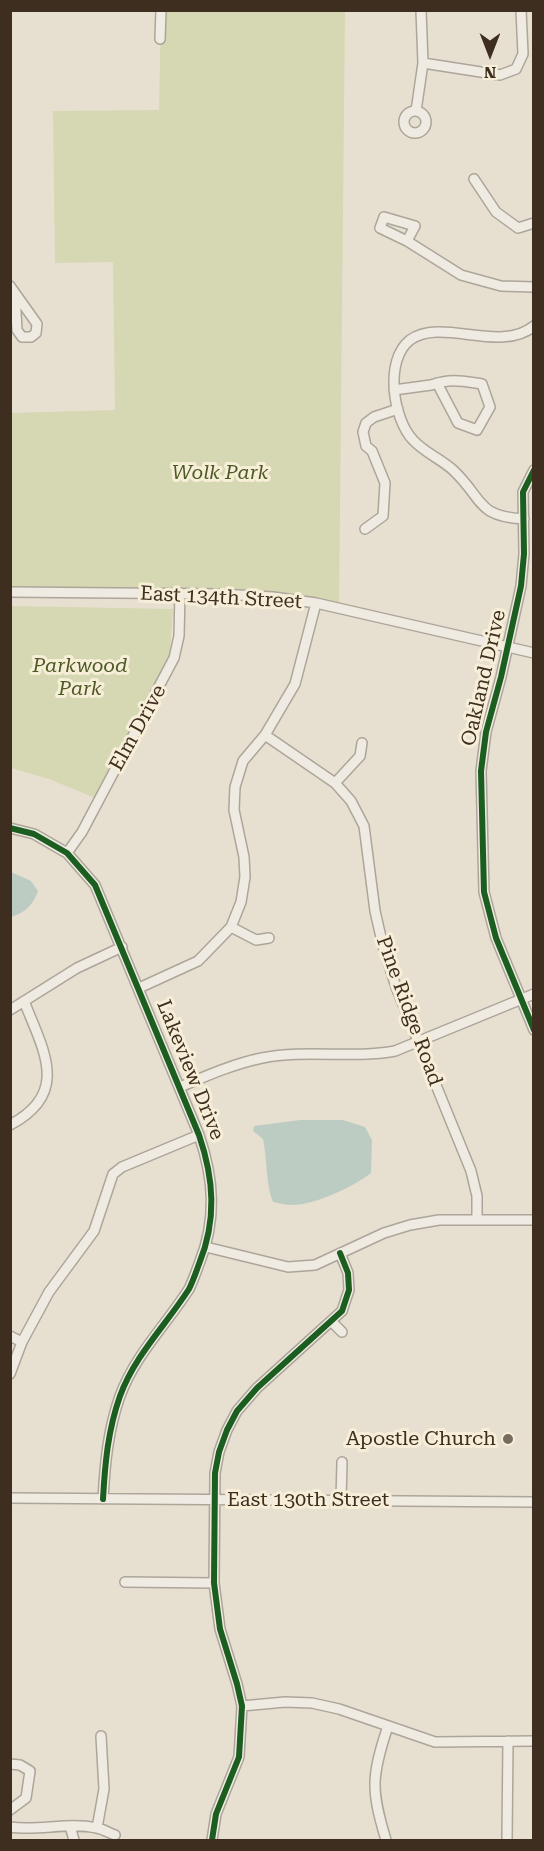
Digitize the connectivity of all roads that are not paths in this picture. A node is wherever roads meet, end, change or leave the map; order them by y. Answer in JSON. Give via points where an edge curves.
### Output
{"nodes":[{"id":1,"x":160,"y":10,"type":"edge"},
{"id":2,"x":421,"y":10,"type":"edge"},
{"id":3,"x":521,"y":10,"type":"edge"},
{"id":4,"x":160,"y":39,"type":"dead end"},
{"id":5,"x":423,"y":63,"type":"junction"},
{"id":6,"x":416,"y":111,"type":"dead end"},
{"id":7,"x":474,"y":179,"type":"dead end"},
{"id":8,"x":534,"y":223,"type":"edge"},
{"id":9,"x":407,"y":241,"type":"dead end"},
{"id":10,"x":534,"y":287,"type":"edge"},
{"id":11,"x":534,"y":326,"type":"edge"},
{"id":12,"x":437,"y":383,"type":"junction"},
{"id":13,"x":394,"y":390,"type":"junction"},
{"id":14,"x":399,"y":409,"type":"junction"},
{"id":15,"x":534,"y":470,"type":"edge"},
{"id":16,"x":524,"y":519,"type":"junction"},
{"id":17,"x":365,"y":529,"type":"dead end"},
{"id":18,"x":10,"y":592,"type":"edge"},
{"id":19,"x":180,"y":593,"type":"junction"},
{"id":20,"x":316,"y":603,"type":"junction"},
{"id":21,"x":507,"y":647,"type":"junction"},
{"id":22,"x":534,"y":653,"type":"edge"},
{"id":23,"x":265,"y":735,"type":"junction"},
{"id":24,"x":362,"y":743,"type":"dead end"},
{"id":25,"x":335,"y":783,"type":"junction"},
{"id":26,"x":10,"y":828,"type":"edge"},
{"id":27,"x":67,"y":853,"type":"junction"},
{"id":28,"x":231,"y":927,"type":"junction"},
{"id":29,"x":269,"y":938,"type":"dead end"},
{"id":30,"x":122,"y":947,"type":"junction"},
{"id":31,"x":139,"y":988,"type":"junction"},
{"id":32,"x":534,"y":994,"type":"edge"},
{"id":33,"x":521,"y":1000,"type":"junction"},
{"id":34,"x":24,"y":1001,"type":"junction"},
{"id":35,"x":10,"y":1010,"type":"edge"},
{"id":36,"x":534,"y":1030,"type":"edge"},
{"id":37,"x":418,"y":1042,"type":"junction"},
{"id":38,"x":180,"y":1087,"type":"junction"},
{"id":39,"x":10,"y":1125,"type":"edge"},
{"id":40,"x":200,"y":1135,"type":"junction"},
{"id":41,"x":477,"y":1220,"type":"junction"},
{"id":42,"x":534,"y":1220,"type":"edge"},
{"id":43,"x":206,"y":1247,"type":"junction"},
{"id":44,"x":340,"y":1253,"type":"junction"},
{"id":45,"x":332,"y":1322,"type":"junction"},
{"id":46,"x":342,"y":1332,"type":"dead end"},
{"id":47,"x":10,"y":1336,"type":"edge"},
{"id":48,"x":22,"y":1342,"type":"junction"},
{"id":49,"x":10,"y":1374,"type":"edge"},
{"id":50,"x":342,"y":1462,"type":"dead end"},
{"id":51,"x":10,"y":1498,"type":"edge"},
{"id":52,"x":103,"y":1499,"type":"junction"},
{"id":53,"x":214,"y":1499,"type":"junction"},
{"id":54,"x":341,"y":1500,"type":"junction"},
{"id":55,"x":534,"y":1502,"type":"edge"},
{"id":56,"x":125,"y":1582,"type":"dead end"},
{"id":57,"x":214,"y":1583,"type":"junction"},
{"id":58,"x":242,"y":1706,"type":"junction"},
{"id":59,"x":388,"y":1726,"type":"junction"},
{"id":60,"x":101,"y":1736,"type":"dead end"},
{"id":61,"x":508,"y":1741,"type":"junction"},
{"id":62,"x":534,"y":1741,"type":"edge"},
{"id":63,"x":10,"y":1764,"type":"edge"},
{"id":64,"x":10,"y":1810,"type":"edge"},
{"id":65,"x":70,"y":1826,"type":"junction"},
{"id":66,"x":10,"y":1827,"type":"edge"},
{"id":67,"x":97,"y":1828,"type":"junction"},
{"id":68,"x":115,"y":1835,"type":"dead end"},
{"id":69,"x":74,"y":1840,"type":"edge"},
{"id":70,"x":212,"y":1840,"type":"edge"},
{"id":71,"x":386,"y":1840,"type":"edge"},
{"id":72,"x":507,"y":1840,"type":"edge"}],
"edges":[{"from":1,"to":4,"type":"street"},
{"from":2,"to":5,"type":"street"},
{"from":3,"to":5,"type":"street","via":[[523,54],[516,69],[500,75]]},
{"from":5,"to":6,"type":"street"},
{"from":7,"to":8,"type":"street","via":[[496,212],[518,228]]},
{"from":9,"to":10,"type":"street","via":[[461,275],[501,286]]},
{"from":11,"to":13,"type":"street","via":[[506,337],[428,332],[410,340],[397,356]]},
{"from":12,"to":12,"type":"street","via":[[448,379],[482,384],[490,407],[477,430],[458,423]]},
{"from":12,"to":13,"type":"street"},
{"from":13,"to":14,"type":"street"},
{"from":14,"to":16,"type":"street","via":[[411,438],[453,470],[488,512],[502,518]]},
{"from":14,"to":17,"type":"street","via":[[374,417],[363,432],[385,483],[383,516]]},
{"from":15,"to":16,"type":"street","name":"Oakland Drive","via":[[523,492]]},
{"from":16,"to":21,"type":"street","name":"Oakland Drive","via":[[522,578]]},
{"from":18,"to":19,"type":"street","name":"East 134th Street"},
{"from":19,"to":20,"type":"street","name":"East 134th Street"},
{"from":19,"to":27,"type":"street","name":"Elm Drive","via":[[174,658]]},
{"from":20,"to":21,"type":"street","name":"East 134th Street"},
{"from":20,"to":23,"type":"street","via":[[296,684]]},
{"from":21,"to":22,"type":"street","name":"East 134th Street"},
{"from":21,"to":33,"type":"street","name":"Oakland Drive","via":[[486,732],[481,771],[484,892],[496,938]]},
{"from":23,"to":25,"type":"street","name":"Pine Ridge Road"},
{"from":23,"to":28,"type":"street","via":[[243,761],[235,787],[234,810],[245,877]]},
{"from":24,"to":25,"type":"street","via":[[360,756]]},
{"from":25,"to":37,"type":"street","name":"Pine Ridge Road","via":[[351,801],[364,826],[383,946]]},
{"from":26,"to":27,"type":"street","name":"Lakeview Drive","via":[[34,834]]},
{"from":27,"to":30,"type":"street","name":"Lakeview Drive","via":[[95,885]]},
{"from":28,"to":29,"type":"street","via":[[256,940]]},
{"from":28,"to":31,"type":"street","via":[[198,961]]},
{"from":30,"to":31,"type":"street","name":"Lakeview Drive"},
{"from":30,"to":34,"type":"street","via":[[77,968]]},
{"from":31,"to":38,"type":"street","name":"Lakeview Drive"},
{"from":32,"to":33,"type":"street"},
{"from":33,"to":36,"type":"street","name":"Oakland Drive"},
{"from":33,"to":37,"type":"street"},
{"from":34,"to":35,"type":"street"},
{"from":34,"to":39,"type":"street","via":[[47,1059],[48,1076],[37,1106],[27,1117]]},
{"from":37,"to":38,"type":"street","via":[[374,1055],[296,1054],[262,1058]]},
{"from":37,"to":41,"type":"street","name":"Pine Ridge Road","via":[[471,1171]]},
{"from":38,"to":40,"type":"street","name":"Lakeview Drive"},
{"from":40,"to":43,"type":"street","name":"Lakeview Drive","via":[[212,1190],[212,1219]]},
{"from":40,"to":48,"type":"street","via":[[113,1174],[94,1231],[49,1292]]},
{"from":41,"to":42,"type":"street"},
{"from":41,"to":44,"type":"street","via":[[410,1225]]},
{"from":43,"to":44,"type":"street","via":[[288,1267],[315,1265]]},
{"from":43,"to":52,"type":"street","name":"Lakeview Drive","via":[[189,1287],[142,1353],[121,1395],[106,1444]]},
{"from":44,"to":45,"type":"street","via":[[348,1273],[349,1290],[342,1311]]},
{"from":45,"to":46,"type":"street"},
{"from":45,"to":53,"type":"street","via":[[257,1388],[237,1411],[219,1452]]},
{"from":47,"to":48,"type":"street"},
{"from":48,"to":49,"type":"street"},
{"from":50,"to":54,"type":"street"},
{"from":51,"to":52,"type":"street","name":"East 130th Street"},
{"from":52,"to":53,"type":"street","name":"East 130th Street"},
{"from":53,"to":54,"type":"street","name":"East 130th Street"},
{"from":53,"to":57,"type":"street"},
{"from":54,"to":55,"type":"street","name":"East 130th Street"},
{"from":56,"to":57,"type":"street"},
{"from":57,"to":58,"type":"street","via":[[220,1629]]},
{"from":58,"to":59,"type":"street","via":[[312,1703]]},
{"from":58,"to":70,"type":"street","via":[[239,1756],[216,1814]]},
{"from":59,"to":61,"type":"street","via":[[435,1742]]},
{"from":59,"to":71,"type":"street","via":[[376,1761],[374,1786]]},
{"from":60,"to":67,"type":"street","via":[[104,1789]]},
{"from":61,"to":62,"type":"street"},
{"from":61,"to":72,"type":"street"},
{"from":63,"to":64,"type":"street","via":[[30,1771],[26,1798]]},
{"from":65,"to":66,"type":"street"},
{"from":65,"to":67,"type":"street"},
{"from":65,"to":69,"type":"street"},
{"from":67,"to":68,"type":"street"}]}
